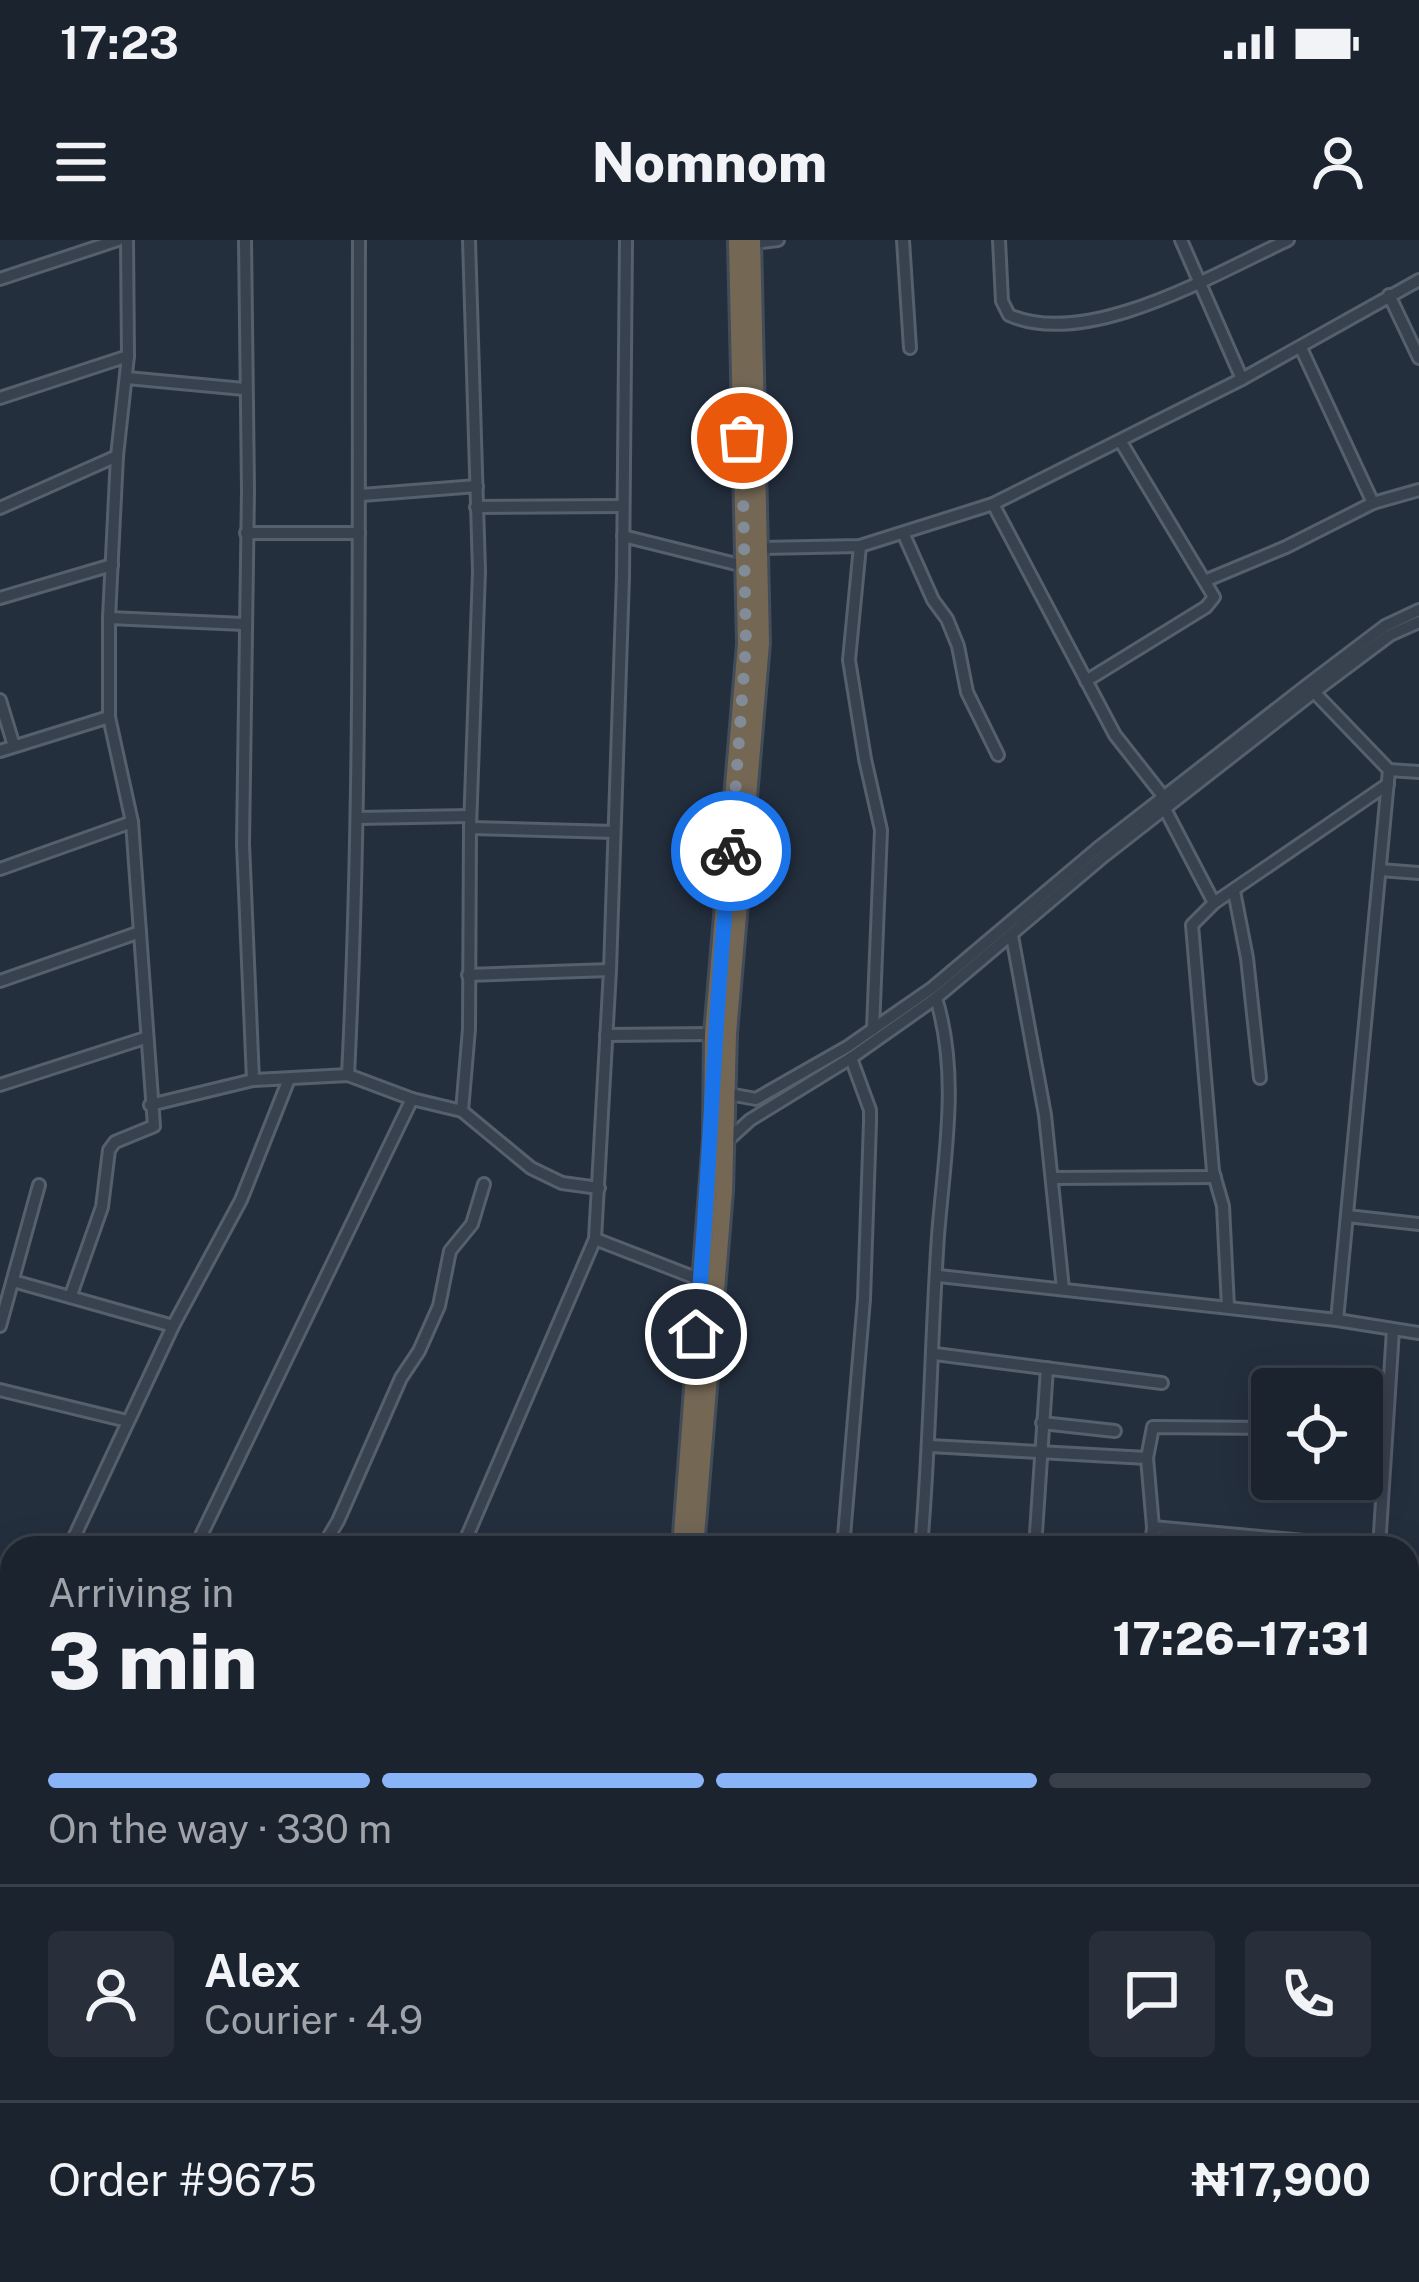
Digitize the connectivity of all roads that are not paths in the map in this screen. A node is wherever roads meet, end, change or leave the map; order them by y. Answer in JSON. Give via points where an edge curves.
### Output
{"nodes":[{"id":1,"x":122,"y":240,"type":"edge"},
{"id":2,"x":245,"y":240,"type":"edge"},
{"id":3,"x":359,"y":240,"type":"edge"},
{"id":4,"x":469,"y":240,"type":"edge"},
{"id":5,"x":626,"y":240,"type":"edge"},
{"id":6,"x":778,"y":240,"type":"edge"},
{"id":7,"x":903,"y":240,"type":"edge"},
{"id":8,"x":999,"y":240,"type":"edge"},
{"id":9,"x":1181,"y":240,"type":"edge"},
{"id":10,"x":1288,"y":240,"type":"edge"},
{"id":11,"x":747,"y":241,"type":"edge"},
{"id":12,"x":0,"y":279,"type":"edge"},
{"id":13,"x":1419,"y":280,"type":"edge"},
{"id":14,"x":1199,"y":281,"type":"junction"},
{"id":15,"x":1389,"y":295,"type":"junction"},
{"id":16,"x":910,"y":348,"type":"dead end"},
{"id":17,"x":1301,"y":348,"type":"junction"},
{"id":18,"x":128,"y":356,"type":"junction"},
{"id":19,"x":1419,"y":358,"type":"edge"},
{"id":20,"x":127,"y":378,"type":"junction"},
{"id":21,"x":1242,"y":379,"type":"junction"},
{"id":22,"x":244,"y":389,"type":"junction"},
{"id":23,"x":0,"y":398,"type":"edge"},
{"id":24,"x":1121,"y":442,"type":"junction"},
{"id":25,"x":117,"y":456,"type":"junction"},
{"id":26,"x":477,"y":487,"type":"junction"},
{"id":27,"x":1419,"y":490,"type":"edge"},
{"id":28,"x":362,"y":495,"type":"junction"},
{"id":29,"x":1373,"y":503,"type":"junction"},
{"id":30,"x":992,"y":504,"type":"junction"},
{"id":31,"x":623,"y":506,"type":"junction"},
{"id":32,"x":476,"y":507,"type":"junction"},
{"id":33,"x":0,"y":508,"type":"edge"},
{"id":34,"x":246,"y":533,"type":"junction"},
{"id":35,"x":359,"y":533,"type":"junction"},
{"id":36,"x":904,"y":535,"type":"junction"},
{"id":37,"x":622,"y":536,"type":"junction"},
{"id":38,"x":860,"y":546,"type":"junction"},
{"id":39,"x":749,"y":554,"type":"junction"},
{"id":40,"x":112,"y":565,"type":"junction"},
{"id":41,"x":1207,"y":580,"type":"junction"},
{"id":42,"x":0,"y":598,"type":"edge"},
{"id":43,"x":1419,"y":610,"type":"edge"},
{"id":44,"x":109,"y":619,"type":"junction"},
{"id":45,"x":1419,"y":622,"type":"edge"},
{"id":46,"x":244,"y":624,"type":"junction"},
{"id":47,"x":1086,"y":681,"type":"junction"},
{"id":48,"x":1314,"y":692,"type":"junction"},
{"id":49,"x":0,"y":700,"type":"edge"},
{"id":50,"x":110,"y":717,"type":"junction"},
{"id":51,"x":14,"y":746,"type":"junction"},
{"id":52,"x":0,"y":752,"type":"edge"},
{"id":53,"x":998,"y":755,"type":"dead end"},
{"id":54,"x":1389,"y":770,"type":"junction"},
{"id":55,"x":1419,"y":772,"type":"edge"},
{"id":56,"x":1388,"y":784,"type":"junction"},
{"id":57,"x":1164,"y":802,"type":"junction"},
{"id":58,"x":357,"y":818,"type":"junction"},
{"id":59,"x":470,"y":821,"type":"junction"},
{"id":60,"x":132,"y":822,"type":"junction"},
{"id":61,"x":614,"y":832,"type":"junction"},
{"id":62,"x":0,"y":869,"type":"edge"},
{"id":63,"x":1380,"y":870,"type":"junction"},
{"id":64,"x":1419,"y":873,"type":"edge"},
{"id":65,"x":1234,"y":891,"type":"junction"},
{"id":66,"x":1214,"y":903,"type":"junction"},
{"id":67,"x":140,"y":932,"type":"junction"},
{"id":68,"x":729,"y":932,"type":"junction"},
{"id":69,"x":1012,"y":936,"type":"junction"},
{"id":70,"x":610,"y":970,"type":"junction"},
{"id":71,"x":468,"y":975,"type":"junction"},
{"id":72,"x":0,"y":981,"type":"edge"},
{"id":73,"x":936,"y":998,"type":"junction"},
{"id":74,"x":873,"y":1029,"type":"junction"},
{"id":75,"x":713,"y":1034,"type":"junction"},
{"id":76,"x":606,"y":1035,"type":"junction"},
{"id":77,"x":145,"y":1038,"type":"junction"},
{"id":78,"x":851,"y":1058,"type":"junction"},
{"id":79,"x":348,"y":1075,"type":"junction"},
{"id":80,"x":1260,"y":1078,"type":"dead end"},
{"id":81,"x":289,"y":1079,"type":"junction"},
{"id":82,"x":254,"y":1080,"type":"junction"},
{"id":83,"x":0,"y":1084,"type":"edge"},
{"id":84,"x":729,"y":1094,"type":"junction"},
{"id":85,"x":412,"y":1099,"type":"junction"},
{"id":86,"x":150,"y":1105,"type":"junction"},
{"id":87,"x":462,"y":1111,"type":"junction"},
{"id":88,"x":727,"y":1141,"type":"junction"},
{"id":89,"x":1215,"y":1177,"type":"junction"},
{"id":90,"x":1053,"y":1178,"type":"junction"},
{"id":91,"x":484,"y":1184,"type":"dead end"},
{"id":92,"x":39,"y":1185,"type":"dead end"},
{"id":93,"x":598,"y":1188,"type":"junction"},
{"id":94,"x":1347,"y":1216,"type":"junction"},
{"id":95,"x":1419,"y":1224,"type":"edge"},
{"id":96,"x":595,"y":1239,"type":"junction"},
{"id":97,"x":938,"y":1276,"type":"junction"},
{"id":98,"x":701,"y":1280,"type":"junction"},
{"id":99,"x":13,"y":1281,"type":"junction"},
{"id":100,"x":1063,"y":1289,"type":"junction"},
{"id":101,"x":71,"y":1295,"type":"junction"},
{"id":102,"x":1228,"y":1307,"type":"junction"},
{"id":103,"x":1337,"y":1319,"type":"junction"},
{"id":104,"x":0,"y":1326,"type":"edge"},
{"id":105,"x":172,"y":1326,"type":"junction"},
{"id":106,"x":1393,"y":1330,"type":"junction"},
{"id":107,"x":1419,"y":1333,"type":"edge"},
{"id":108,"x":935,"y":1354,"type":"junction"},
{"id":109,"x":1047,"y":1368,"type":"junction"},
{"id":110,"x":1162,"y":1383,"type":"dead end"},
{"id":111,"x":0,"y":1390,"type":"edge"},
{"id":112,"x":127,"y":1421,"type":"junction"},
{"id":113,"x":1042,"y":1423,"type":"junction"},
{"id":114,"x":1251,"y":1428,"type":"edge"},
{"id":115,"x":1114,"y":1431,"type":"dead end"},
{"id":116,"x":1385,"y":1432,"type":"joint"},
{"id":117,"x":930,"y":1446,"type":"junction"},
{"id":118,"x":1040,"y":1454,"type":"junction"},
{"id":119,"x":1147,"y":1458,"type":"junction"},
{"id":120,"x":1153,"y":1527,"type":"junction"},
{"id":121,"x":74,"y":1536,"type":"edge"},
{"id":122,"x":201,"y":1536,"type":"edge"},
{"id":123,"x":329,"y":1536,"type":"edge"},
{"id":124,"x":467,"y":1536,"type":"edge"},
{"id":125,"x":682,"y":1536,"type":"edge"},
{"id":126,"x":696,"y":1536,"type":"edge"},
{"id":127,"x":844,"y":1536,"type":"edge"},
{"id":128,"x":922,"y":1536,"type":"edge"},
{"id":129,"x":1035,"y":1536,"type":"edge"},
{"id":130,"x":1152,"y":1536,"type":"edge"},
{"id":131,"x":1214,"y":1536,"type":"edge"},
{"id":132,"x":1380,"y":1536,"type":"edge"}],
"edges":[{"from":1,"to":12,"type":"street"},
{"from":1,"to":18,"type":"street"},
{"from":2,"to":22,"type":"street"},
{"from":3,"to":28,"type":"street"},
{"from":4,"to":26,"type":"street"},
{"from":5,"to":31,"type":"street"},
{"from":6,"to":11,"type":"street"},
{"from":7,"to":16,"type":"street"},
{"from":8,"to":14,"type":"street","via":[[1002,301],[1024,321],[1077,325]]},
{"from":9,"to":14,"type":"street"},
{"from":10,"to":14,"type":"street"},
{"from":11,"to":39,"type":"highway"},
{"from":13,"to":15,"type":"street"},
{"from":14,"to":21,"type":"street"},
{"from":15,"to":17,"type":"street"},
{"from":15,"to":19,"type":"street"},
{"from":17,"to":21,"type":"street"},
{"from":17,"to":29,"type":"street"},
{"from":18,"to":20,"type":"street"},
{"from":18,"to":23,"type":"street"},
{"from":20,"to":22,"type":"street"},
{"from":20,"to":25,"type":"street"},
{"from":21,"to":24,"type":"street"},
{"from":22,"to":34,"type":"street"},
{"from":24,"to":30,"type":"street"},
{"from":24,"to":41,"type":"street"},
{"from":25,"to":33,"type":"street"},
{"from":25,"to":40,"type":"street"},
{"from":26,"to":28,"type":"street"},
{"from":26,"to":32,"type":"street"},
{"from":27,"to":29,"type":"street"},
{"from":28,"to":35,"type":"street"},
{"from":29,"to":41,"type":"street"},
{"from":30,"to":36,"type":"street"},
{"from":30,"to":47,"type":"street"},
{"from":31,"to":32,"type":"street"},
{"from":31,"to":37,"type":"street"},
{"from":32,"to":59,"type":"street"},
{"from":34,"to":35,"type":"street"},
{"from":34,"to":46,"type":"street"},
{"from":35,"to":58,"type":"street"},
{"from":36,"to":38,"type":"street"},
{"from":36,"to":53,"type":"street","via":[[947,620],[967,692]]},
{"from":37,"to":39,"type":"street"},
{"from":37,"to":61,"type":"street"},
{"from":38,"to":39,"type":"street"},
{"from":38,"to":74,"type":"street","via":[[850,660],[881,830]]},
{"from":39,"to":68,"type":"highway"},
{"from":40,"to":42,"type":"street"},
{"from":40,"to":44,"type":"street"},
{"from":41,"to":47,"type":"street","via":[[1212,603]]},
{"from":43,"to":57,"type":"street","via":[[1384,626]]},
{"from":44,"to":46,"type":"street"},
{"from":44,"to":50,"type":"street"},
{"from":45,"to":48,"type":"street"},
{"from":46,"to":82,"type":"street"},
{"from":47,"to":57,"type":"street"},
{"from":48,"to":54,"type":"street"},
{"from":48,"to":57,"type":"street"},
{"from":49,"to":51,"type":"street"},
{"from":50,"to":51,"type":"street"},
{"from":50,"to":60,"type":"street"},
{"from":51,"to":52,"type":"street"},
{"from":54,"to":55,"type":"street"},
{"from":54,"to":56,"type":"street"},
{"from":56,"to":63,"type":"street"},
{"from":56,"to":65,"type":"street"},
{"from":57,"to":66,"type":"street"},
{"from":57,"to":69,"type":"street"},
{"from":57,"to":74,"type":"street"},
{"from":58,"to":59,"type":"street"},
{"from":58,"to":79,"type":"street"},
{"from":59,"to":61,"type":"street"},
{"from":59,"to":71,"type":"street"},
{"from":60,"to":62,"type":"street"},
{"from":60,"to":67,"type":"street"},
{"from":61,"to":70,"type":"street"},
{"from":63,"to":64,"type":"street"},
{"from":63,"to":94,"type":"street"},
{"from":65,"to":66,"type":"street"},
{"from":65,"to":80,"type":"street"},
{"from":66,"to":89,"type":"street","via":[[1192,925]]},
{"from":67,"to":72,"type":"street"},
{"from":67,"to":77,"type":"street"},
{"from":68,"to":75,"type":"highway"},
{"from":68,"to":84,"type":"highway"},
{"from":69,"to":73,"type":"street"},
{"from":69,"to":90,"type":"street"},
{"from":70,"to":71,"type":"street"},
{"from":70,"to":76,"type":"street"},
{"from":71,"to":87,"type":"street"},
{"from":73,"to":78,"type":"street"},
{"from":73,"to":97,"type":"street","via":[[949,1082]]},
{"from":74,"to":84,"type":"street","via":[[756,1099]]},
{"from":75,"to":76,"type":"street"},
{"from":75,"to":98,"type":"highway"},
{"from":76,"to":93,"type":"street"},
{"from":77,"to":83,"type":"street"},
{"from":77,"to":86,"type":"street"},
{"from":78,"to":88,"type":"street"},
{"from":78,"to":127,"type":"street","via":[[870,1122]]},
{"from":79,"to":81,"type":"street"},
{"from":79,"to":85,"type":"street"},
{"from":81,"to":82,"type":"street"},
{"from":81,"to":105,"type":"street","via":[[241,1200]]},
{"from":82,"to":86,"type":"street"},
{"from":84,"to":88,"type":"highway"},
{"from":85,"to":87,"type":"street"},
{"from":85,"to":122,"type":"street"},
{"from":86,"to":101,"type":"street","via":[[151,1130],[109,1150],[102,1208]]},
{"from":87,"to":93,"type":"street","via":[[531,1168]]},
{"from":88,"to":126,"type":"highway"},
{"from":89,"to":90,"type":"street"},
{"from":89,"to":102,"type":"street"},
{"from":90,"to":100,"type":"street"},
{"from":91,"to":123,"type":"street","via":[[472,1224],[450,1251],[440,1306]]},
{"from":92,"to":99,"type":"street"},
{"from":93,"to":96,"type":"street"},
{"from":94,"to":95,"type":"street"},
{"from":94,"to":103,"type":"street"},
{"from":96,"to":98,"type":"street"},
{"from":96,"to":124,"type":"street"},
{"from":97,"to":100,"type":"street"},
{"from":97,"to":108,"type":"street"},
{"from":98,"to":125,"type":"highway"},
{"from":99,"to":101,"type":"street"},
{"from":99,"to":104,"type":"street"},
{"from":100,"to":102,"type":"street"},
{"from":101,"to":105,"type":"street"},
{"from":102,"to":103,"type":"street"},
{"from":103,"to":106,"type":"street"},
{"from":105,"to":112,"type":"street"},
{"from":106,"to":107,"type":"street"},
{"from":106,"to":116,"type":"street"},
{"from":108,"to":109,"type":"street"},
{"from":108,"to":117,"type":"street"},
{"from":109,"to":110,"type":"street"},
{"from":109,"to":113,"type":"street"},
{"from":111,"to":112,"type":"street"},
{"from":112,"to":121,"type":"street"},
{"from":113,"to":115,"type":"street"},
{"from":113,"to":118,"type":"street"},
{"from":114,"to":119,"type":"street","via":[[1154,1427]]},
{"from":116,"to":132,"type":"street"},
{"from":117,"to":118,"type":"street"},
{"from":117,"to":128,"type":"street"},
{"from":118,"to":119,"type":"street"},
{"from":118,"to":129,"type":"street"},
{"from":119,"to":120,"type":"street"},
{"from":120,"to":130,"type":"street"},
{"from":120,"to":131,"type":"street"}]}
